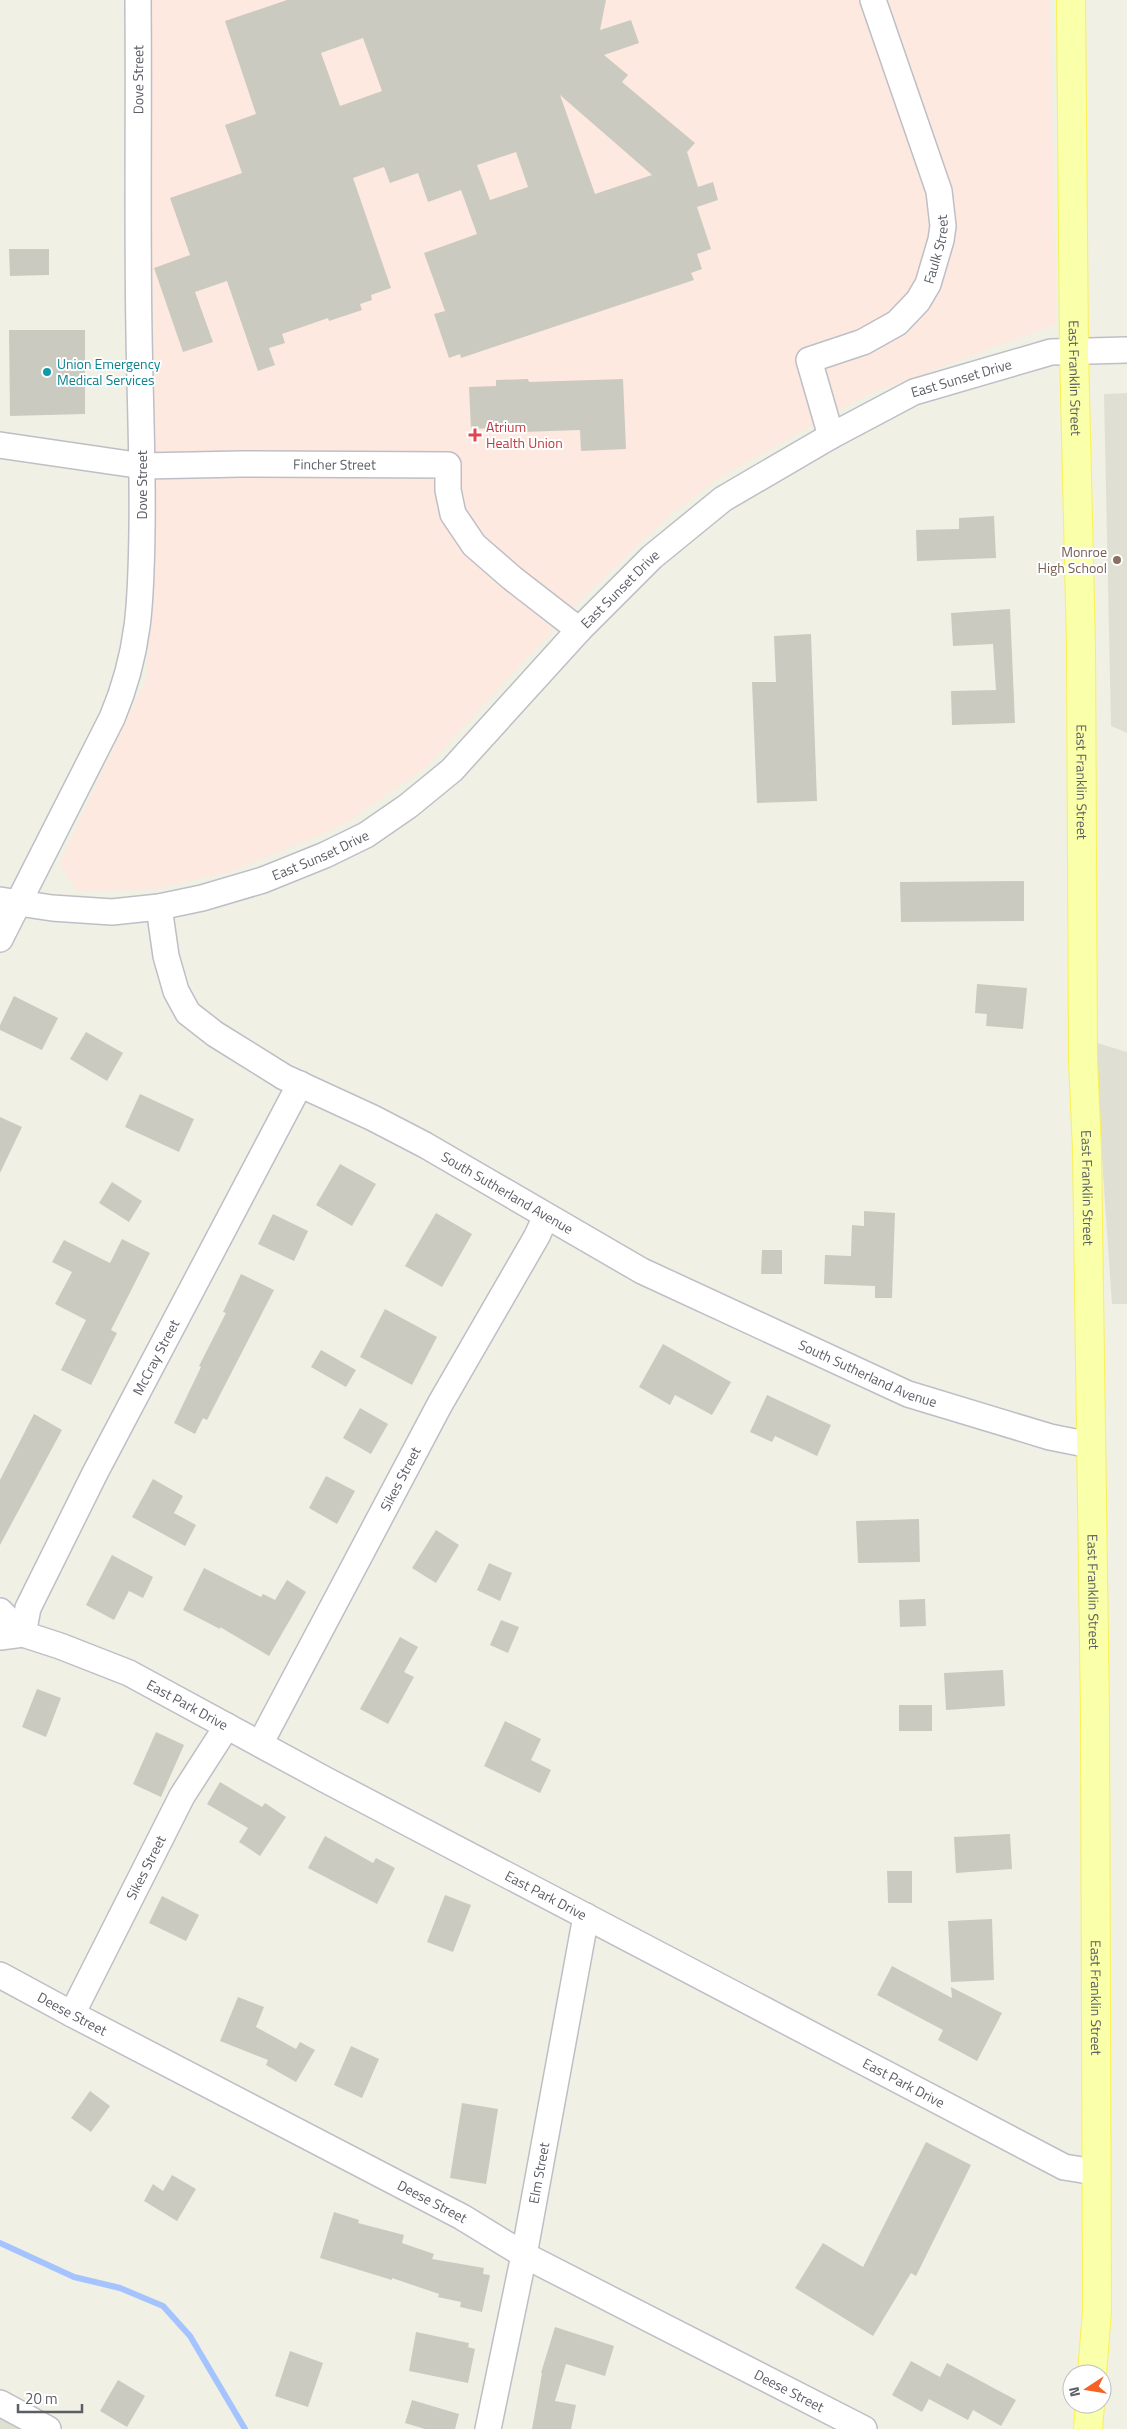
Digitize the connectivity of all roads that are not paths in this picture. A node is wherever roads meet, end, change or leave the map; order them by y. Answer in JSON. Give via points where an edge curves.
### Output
{"nodes":[{"id":1,"x":138,"y":0,"type":"edge"},
{"id":2,"x":873,"y":0,"type":"edge"},
{"id":3,"x":1071,"y":0,"type":"edge"},
{"id":4,"x":1127,"y":350,"type":"edge"},
{"id":5,"x":1074,"y":351,"type":"junction"},
{"id":6,"x":831,"y":436,"type":"junction"},
{"id":7,"x":0,"y":445,"type":"edge"},
{"id":8,"x":143,"y":466,"type":"junction"},
{"id":9,"x":579,"y":630,"type":"junction"},
{"id":10,"x":9,"y":902,"type":"edge"},
{"id":11,"x":159,"y":907,"type":"junction"},
{"id":12,"x":0,"y":939,"type":"edge"},
{"id":13,"x":300,"y":1084,"type":"junction"},
{"id":14,"x":546,"y":1216,"type":"junction"},
{"id":15,"x":1090,"y":1444,"type":"junction"},
{"id":16,"x":0,"y":1612,"type":"edge"},
{"id":17,"x":11,"y":1636,"type":"edge"},
{"id":18,"x":227,"y":1726,"type":"junction"},
{"id":19,"x":260,"y":1744,"type":"junction"},
{"id":20,"x":586,"y":1916,"type":"junction"},
{"id":21,"x":0,"y":1975,"type":"edge"},
{"id":22,"x":72,"y":2014,"type":"junction"},
{"id":23,"x":1095,"y":2172,"type":"junction"},
{"id":24,"x":524,"y":2255,"type":"junction"},
{"id":25,"x":1093,"y":2364,"type":"edge"},
{"id":26,"x":0,"y":2403,"type":"edge"},
{"id":27,"x":1089,"y":2414,"type":"edge"},
{"id":28,"x":48,"y":2429,"type":"edge"},
{"id":29,"x":488,"y":2429,"type":"edge"},
{"id":30,"x":864,"y":2429,"type":"edge"},
{"id":31,"x":1088,"y":2429,"type":"edge"}],
"edges":[{"from":1,"to":8,"type":"street","name":"Dove Street","via":[[138,293]]},
{"from":2,"to":6,"type":"street","name":"Faulk Street","via":[[934,174],[943,226],[928,284],[918,301],[897,323],[863,342],[809,360]]},
{"from":3,"to":5,"type":"main road","name":"East Franklin Street"},
{"from":4,"to":5,"type":"street","name":"East Sunset Drive"},
{"from":5,"to":6,"type":"street","name":"East Sunset Drive","via":[[1051,352],[914,392]]},
{"from":5,"to":15,"type":"main road","name":"East Franklin Street","via":[[1081,646],[1082,965]]},
{"from":6,"to":9,"type":"street","name":"East Sunset Drive","via":[[723,499],[652,557]]},
{"from":7,"to":8,"type":"street","name":"Fincher Street"},
{"from":8,"to":9,"type":"street","name":"Fincher Street","via":[[448,465],[448,490],[453,514],[474,545]]},
{"from":8,"to":10,"type":"street","name":"Dove Street","via":[[141,601],[130,670],[112,718]]},
{"from":9,"to":11,"type":"street","name":"East Sunset Drive","via":[[452,770],[366,835],[263,880]]},
{"from":10,"to":11,"type":"street","via":[[112,912]]},
{"from":10,"to":12,"type":"street","name":"Dove Street"},
{"from":11,"to":13,"type":"street","name":"South Sutherland Avenue","via":[[166,956],[176,991],[188,1013],[215,1034]]},
{"from":13,"to":14,"type":"street","name":"South Sutherland Avenue","via":[[425,1145]]},
{"from":13,"to":17,"type":"street","name":"McCray Street"},
{"from":14,"to":15,"type":"street","name":"South Sutherland Avenue","via":[[642,1271],[908,1394],[1050,1437]]},
{"from":14,"to":19,"type":"street","name":"Sikes Street","via":[[440,1404]]},
{"from":15,"to":23,"type":"main road","name":"East Franklin Street","via":[[1095,1714]]},
{"from":16,"to":17,"type":"street","name":"East Park Drive"},
{"from":17,"to":18,"type":"street","name":"East Park Drive","via":[[60,1646],[129,1673]]},
{"from":18,"to":19,"type":"street","name":"East Park Drive"},
{"from":18,"to":22,"type":"street","name":"Sikes Street","via":[[182,1796]]},
{"from":19,"to":20,"type":"street","name":"East Park Drive"},
{"from":20,"to":23,"type":"street","name":"East Park Drive","via":[[1064,2167]]},
{"from":20,"to":24,"type":"street","name":"Elm Street"},
{"from":21,"to":22,"type":"street","name":"Deese Street"},
{"from":22,"to":24,"type":"street","name":"Deese Street","via":[[462,2217]]},
{"from":23,"to":25,"type":"main road","name":"East Franklin Street","via":[[1097,2311]]},
{"from":24,"to":29,"type":"street","name":"Elm Street"},
{"from":24,"to":30,"type":"street","name":"Deese Street"},
{"from":26,"to":28,"type":"street"},
{"from":27,"to":31,"type":"main road"}]}
